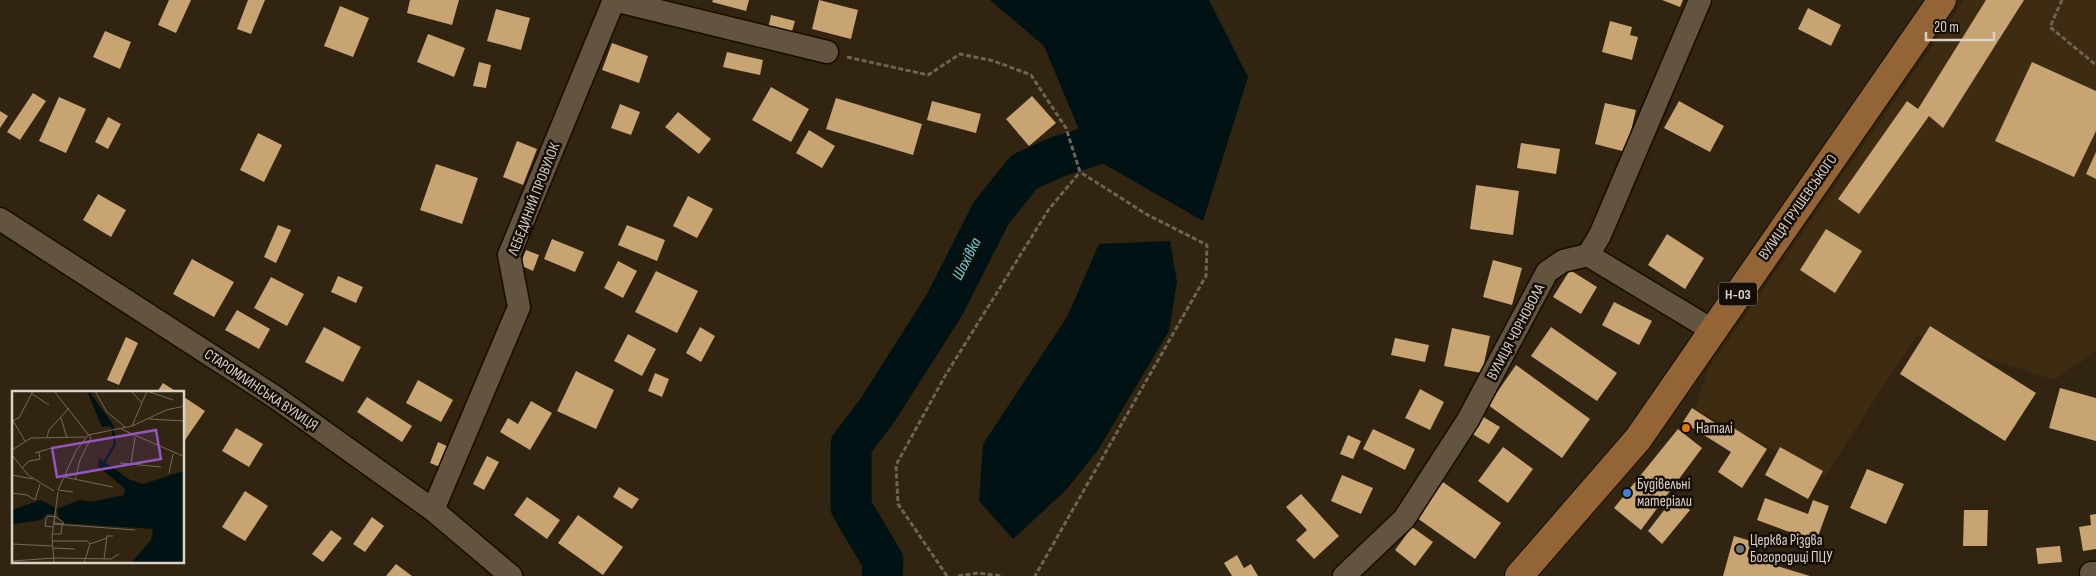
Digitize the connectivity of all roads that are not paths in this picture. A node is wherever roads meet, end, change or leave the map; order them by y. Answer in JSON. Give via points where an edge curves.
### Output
{"nodes":[{"id":1,"x":614,"y":0,"type":"edge"},
{"id":2,"x":1700,"y":0,"type":"edge"},
{"id":3,"x":1942,"y":0,"type":"edge"},
{"id":4,"x":827,"y":52,"type":"road end"},
{"id":5,"x":0,"y":219,"type":"edge"},
{"id":6,"x":1588,"y":255,"type":"junction"},
{"id":7,"x":1712,"y":330,"type":"junction"},
{"id":8,"x":433,"y":510,"type":"junction"},
{"id":9,"x":511,"y":576,"type":"edge"},
{"id":10,"x":1344,"y":576,"type":"edge"},
{"id":11,"x":1519,"y":576,"type":"edge"}],
"edges":[{"from":1,"to":4,"type":"street","name":"ЛЕБЕДИНИЙ ПРОВУЛОК"},
{"from":1,"to":8,"type":"street","name":"ЛЕБЕДИНИЙ ПРОВУЛОК","via":[[509,255],[519,308]]},
{"from":2,"to":6,"type":"street","via":[[1600,235]]},
{"from":3,"to":7,"type":"main road","name":"ВУЛИЦЯ ГРУШЕВСЬКОГО","number":"Н-03"},
{"from":5,"to":8,"type":"street","name":"СТАРОМЛИНСЬКА ВУЛИЦЯ","via":[[275,397]]},
{"from":6,"to":7,"type":"street"},
{"from":6,"to":10,"type":"street","name":"ВУЛИЦЯ ЧОРНОВОЛА","via":[[1563,261],[1547,272],[1468,420],[1404,518]]},
{"from":7,"to":11,"type":"main road","name":"ВУЛИЦЯ ГРУШЕВСЬКОГО","number":"Н-03","via":[[1638,438]]},
{"from":8,"to":9,"type":"street","name":"СТАРОМЛИНСЬКА ВУЛИЦЯ"}]}
